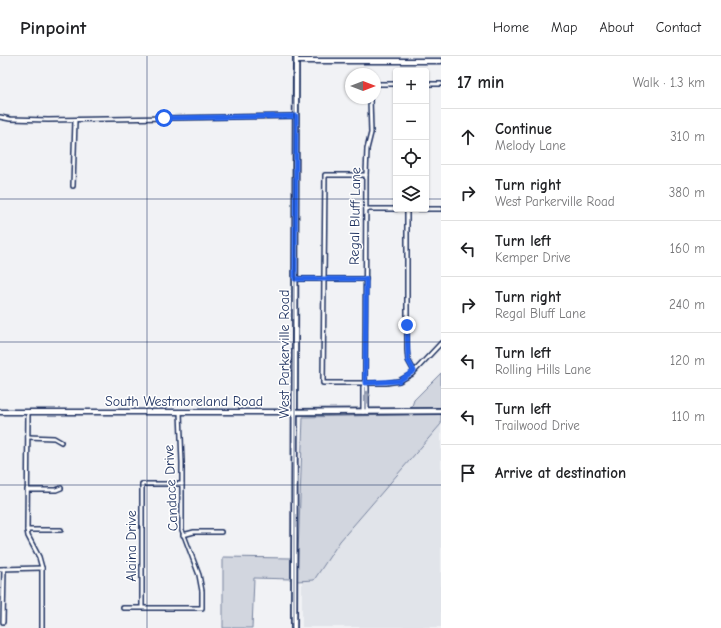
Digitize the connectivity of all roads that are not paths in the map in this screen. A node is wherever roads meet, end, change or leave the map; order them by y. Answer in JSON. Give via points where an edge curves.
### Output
{"nodes":[{"id":1,"x":296,"y":58,"type":"edge"},
{"id":2,"x":441,"y":61,"type":"edge"},
{"id":3,"x":381,"y":84,"type":"edge"},
{"id":4,"x":393,"y":84,"type":"edge"},
{"id":5,"x":429,"y":84,"type":"edge"},
{"id":6,"x":441,"y":84,"type":"edge"},
{"id":7,"x":370,"y":104,"type":"edge"},
{"id":8,"x":296,"y":116,"type":"junction"},
{"id":9,"x":0,"y":117,"type":"edge"},
{"id":10,"x":75,"y":120,"type":"junction"},
{"id":11,"x":366,"y":175,"type":"junction"},
{"id":12,"x":73,"y":186,"type":"dead end"},
{"id":13,"x":366,"y":209,"type":"junction"},
{"id":14,"x":393,"y":209,"type":"edge"},
{"id":15,"x":429,"y":209,"type":"edge"},
{"id":16,"x":441,"y":209,"type":"edge"},
{"id":17,"x":407,"y":212,"type":"edge"},
{"id":18,"x":295,"y":279,"type":"junction"},
{"id":19,"x":324,"y":279,"type":"junction"},
{"id":20,"x":366,"y":279,"type":"junction"},
{"id":21,"x":441,"y":344,"type":"edge"},
{"id":22,"x":414,"y":371,"type":"junction"},
{"id":23,"x":365,"y":383,"type":"junction"},
{"id":24,"x":441,"y":411,"type":"edge"},
{"id":25,"x":0,"y":412,"type":"edge"},
{"id":26,"x":28,"y":412,"type":"junction"},
{"id":27,"x":180,"y":412,"type":"junction"},
{"id":28,"x":294,"y":412,"type":"junction"},
{"id":29,"x":365,"y":412,"type":"junction"},
{"id":30,"x":28,"y":437,"type":"junction"},
{"id":31,"x":61,"y":442,"type":"dead end"},
{"id":32,"x":182,"y":484,"type":"junction"},
{"id":33,"x":61,"y":488,"type":"dead end"},
{"id":34,"x":27,"y":490,"type":"junction"},
{"id":35,"x":27,"y":530,"type":"junction"},
{"id":36,"x":61,"y":530,"type":"dead end"},
{"id":37,"x":221,"y":532,"type":"dead end"},
{"id":38,"x":184,"y":535,"type":"junction"},
{"id":39,"x":42,"y":568,"type":"junction"},
{"id":40,"x":2,"y":569,"type":"edge"},
{"id":41,"x":142,"y":607,"type":"junction"},
{"id":42,"x":123,"y":608,"type":"dead end"},
{"id":43,"x":3,"y":622,"type":"dead end"},
{"id":44,"x":42,"y":628,"type":"edge"},
{"id":45,"x":294,"y":628,"type":"edge"}],
"edges":[{"from":1,"to":2,"type":"street"},
{"from":1,"to":8,"type":"main road","name":"West Parkerville Road"},
{"from":3,"to":4,"type":"street"},
{"from":5,"to":6,"type":"street"},
{"from":7,"to":11,"type":"street","name":"Regal Bluff Lane","via":[[371,133],[367,149]]},
{"from":8,"to":10,"type":"street"},
{"from":8,"to":18,"type":"main road","name":"West Parkerville Road"},
{"from":9,"to":10,"type":"street"},
{"from":10,"to":12,"type":"street"},
{"from":11,"to":13,"type":"street","name":"Regal Bluff Lane"},
{"from":11,"to":19,"type":"street","via":[[325,175]]},
{"from":13,"to":14,"type":"street"},
{"from":13,"to":20,"type":"street","name":"Regal Bluff Lane"},
{"from":15,"to":16,"type":"street"},
{"from":17,"to":22,"type":"street","via":[[407,350],[408,360]]},
{"from":18,"to":19,"type":"street"},
{"from":18,"to":28,"type":"main road","name":"West Parkerville Road"},
{"from":19,"to":20,"type":"street"},
{"from":19,"to":23,"type":"street","via":[[323,383]]},
{"from":20,"to":23,"type":"street","name":"Regal Bluff Lane"},
{"from":21,"to":22,"type":"street"},
{"from":22,"to":23,"type":"street","via":[[399,381]]},
{"from":23,"to":29,"type":"street","name":"Regal Bluff Lane"},
{"from":24,"to":29,"type":"main road","name":"South Westmoreland Road"},
{"from":25,"to":26,"type":"street","name":"South Westmoreland Road"},
{"from":26,"to":27,"type":"street","name":"South Westmoreland Road"},
{"from":26,"to":30,"type":"street"},
{"from":27,"to":28,"type":"street","name":"South Westmoreland Road"},
{"from":27,"to":32,"type":"street","name":"Candace Drive"},
{"from":28,"to":29,"type":"main road","name":"South Westmoreland Road"},
{"from":28,"to":45,"type":"main road","name":"West Parkerville Road"},
{"from":30,"to":31,"type":"street","via":[[54,438]]},
{"from":30,"to":34,"type":"street"},
{"from":32,"to":38,"type":"street","name":"Candace Drive"},
{"from":32,"to":41,"type":"street","name":"Alaina Drive","via":[[142,484]]},
{"from":33,"to":34,"type":"street"},
{"from":34,"to":35,"type":"street"},
{"from":35,"to":36,"type":"street"},
{"from":35,"to":39,"type":"street"},
{"from":37,"to":38,"type":"street","via":[[194,532]]},
{"from":38,"to":41,"type":"street","name":"Candace Drive","via":[[200,575],[202,608]]},
{"from":39,"to":40,"type":"street"},
{"from":39,"to":44,"type":"street"},
{"from":40,"to":43,"type":"street"},
{"from":41,"to":42,"type":"street"}]}
